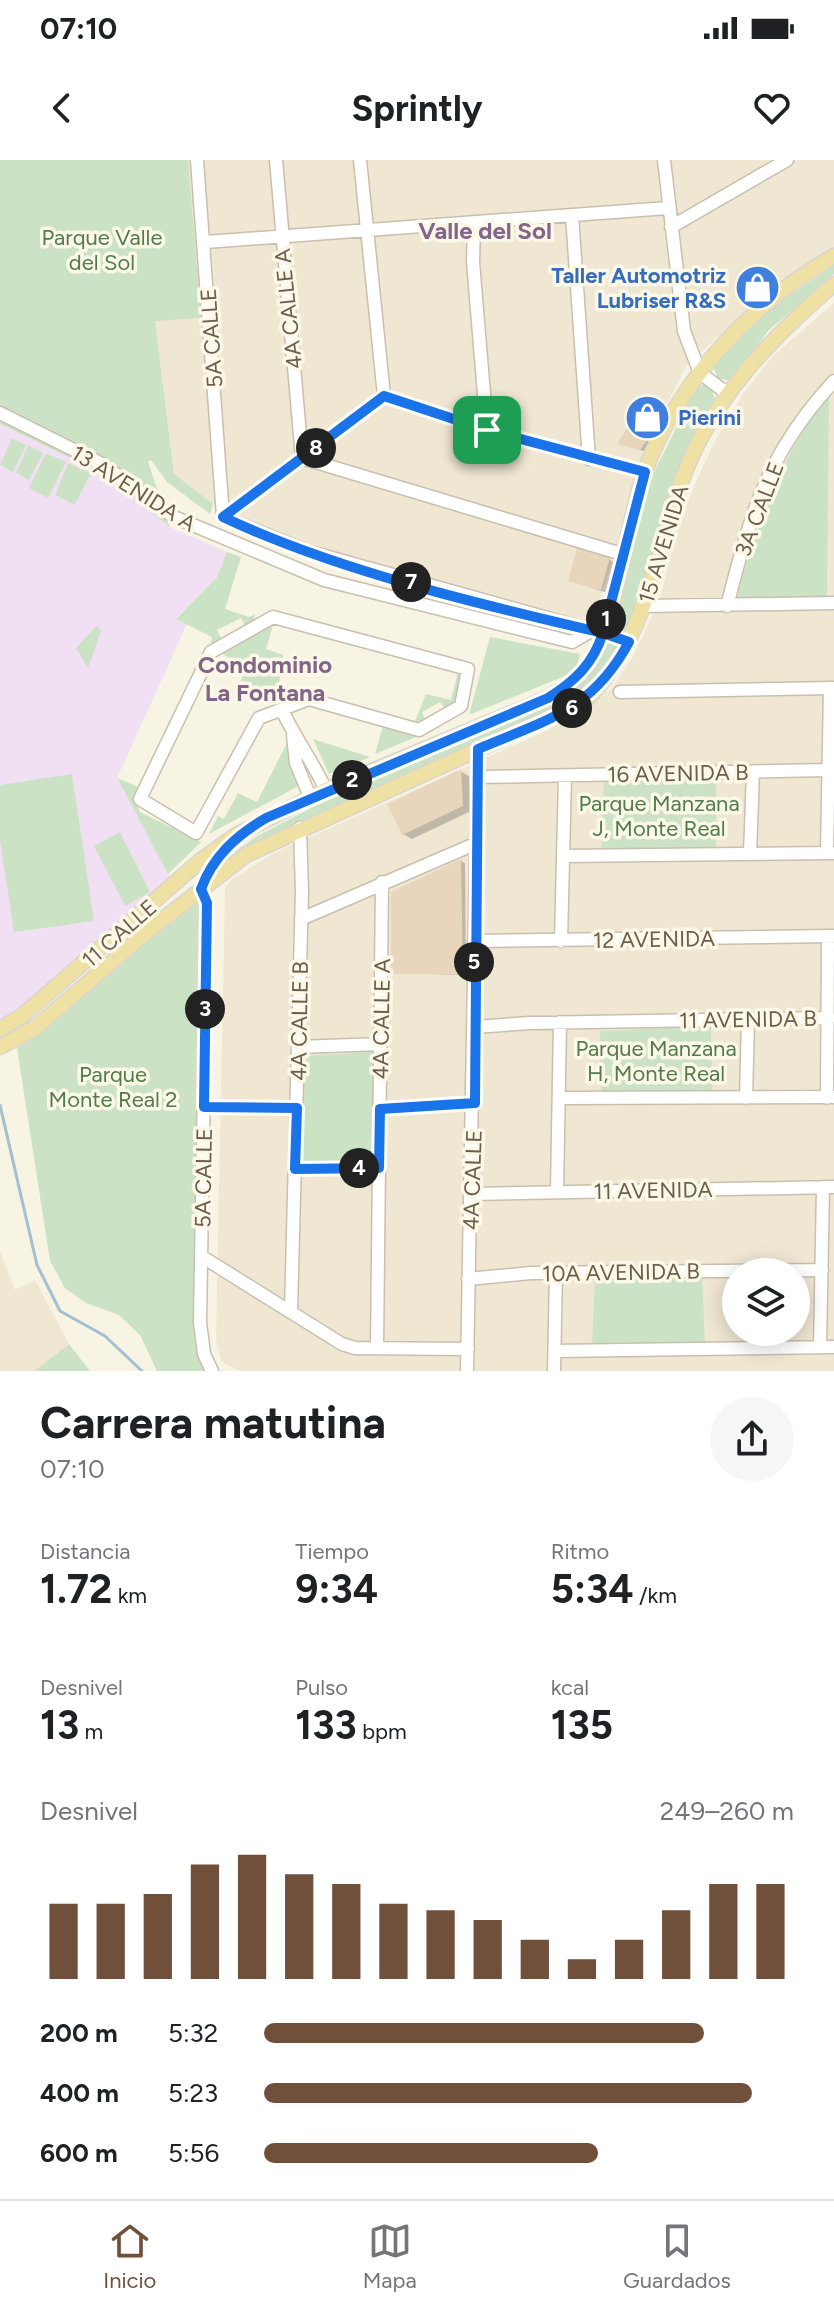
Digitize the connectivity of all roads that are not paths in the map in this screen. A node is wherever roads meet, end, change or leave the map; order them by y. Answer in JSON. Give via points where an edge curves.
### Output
{"nodes":[{"id":1,"x":197,"y":160,"type":"edge"},
{"id":2,"x":276,"y":160,"type":"edge"},
{"id":3,"x":360,"y":160,"type":"edge"},
{"id":4,"x":664,"y":160,"type":"edge"},
{"id":5,"x":760,"y":160,"type":"edge"},
{"id":6,"x":787,"y":160,"type":"edge"},
{"id":7,"x":761,"y":175,"type":"junction"},
{"id":8,"x":668,"y":208,"type":"junction"},
{"id":9,"x":572,"y":215,"type":"junction"},
{"id":10,"x":474,"y":223,"type":"junction"},
{"id":11,"x":671,"y":227,"type":"junction"},
{"id":12,"x":368,"y":231,"type":"junction"},
{"id":13,"x":281,"y":237,"type":"junction"},
{"id":14,"x":205,"y":242,"type":"junction"},
{"id":15,"x":834,"y":256,"type":"edge"},
{"id":16,"x":834,"y":284,"type":"edge"},
{"id":17,"x":700,"y":373,"type":"junction"},
{"id":18,"x":834,"y":381,"type":"edge"},
{"id":19,"x":728,"y":394,"type":"junction"},
{"id":20,"x":384,"y":396,"type":"junction"},
{"id":21,"x":0,"y":413,"type":"edge"},
{"id":22,"x":487,"y":430,"type":"junction"},
{"id":23,"x":302,"y":458,"type":"junction"},
{"id":24,"x":589,"y":459,"type":"junction"},
{"id":25,"x":645,"y":472,"type":"junction"},
{"id":26,"x":223,"y":517,"type":"junction"},
{"id":27,"x":622,"y":554,"type":"junction"},
{"id":28,"x":834,"y":603,"type":"edge"},
{"id":29,"x":644,"y":606,"type":"junction"},
{"id":30,"x":727,"y":606,"type":"junction"},
{"id":31,"x":597,"y":632,"type":"junction"},
{"id":32,"x":629,"y":642,"type":"junction"},
{"id":33,"x":832,"y":688,"type":"edge"},
{"id":34,"x":620,"y":692,"type":"dead end"},
{"id":35,"x":282,"y":710,"type":"junction"},
{"id":36,"x":293,"y":735,"type":"junction"},
{"id":37,"x":478,"y":749,"type":"junction"},
{"id":38,"x":828,"y":770,"type":"junction"},
{"id":39,"x":753,"y":772,"type":"junction"},
{"id":40,"x":565,"y":776,"type":"junction"},
{"id":41,"x":479,"y":777,"type":"junction"},
{"id":42,"x":324,"y":786,"type":"junction"},
{"id":43,"x":308,"y":793,"type":"junction"},
{"id":44,"x":300,"y":828,"type":"junction"},
{"id":45,"x":236,"y":835,"type":"junction"},
{"id":46,"x":477,"y":843,"type":"junction"},
{"id":47,"x":830,"y":853,"type":"edge"},
{"id":48,"x":750,"y":854,"type":"junction"},
{"id":49,"x":563,"y":856,"type":"junction"},
{"id":50,"x":382,"y":882,"type":"junction"},
{"id":51,"x":201,"y":889,"type":"junction"},
{"id":52,"x":301,"y":919,"type":"junction"},
{"id":53,"x":831,"y":936,"type":"edge"},
{"id":54,"x":474,"y":941,"type":"junction"},
{"id":55,"x":561,"y":941,"type":"junction"},
{"id":56,"x":829,"y":1018,"type":"junction"},
{"id":57,"x":748,"y":1019,"type":"junction"},
{"id":58,"x":560,"y":1022,"type":"junction"},
{"id":59,"x":475,"y":1027,"type":"junction"},
{"id":60,"x":0,"y":1029,"type":"edge"},
{"id":61,"x":381,"y":1044,"type":"junction"},
{"id":62,"x":0,"y":1047,"type":"edge"},
{"id":63,"x":298,"y":1047,"type":"junction"},
{"id":64,"x":559,"y":1098,"type":"junction"},
{"id":65,"x":746,"y":1098,"type":"junction"},
{"id":66,"x":830,"y":1098,"type":"edge"},
{"id":67,"x":475,"y":1103,"type":"junction"},
{"id":68,"x":204,"y":1107,"type":"junction"},
{"id":69,"x":297,"y":1108,"type":"junction"},
{"id":70,"x":380,"y":1109,"type":"junction"},
{"id":71,"x":379,"y":1168,"type":"junction"},
{"id":72,"x":295,"y":1169,"type":"junction"},
{"id":73,"x":828,"y":1187,"type":"edge"},
{"id":74,"x":557,"y":1191,"type":"junction"},
{"id":75,"x":471,"y":1194,"type":"junction"},
{"id":76,"x":201,"y":1256,"type":"junction"},
{"id":77,"x":810,"y":1270,"type":"edge"},
{"id":78,"x":822,"y":1270,"type":"junction"},
{"id":79,"x":722,"y":1271,"type":"edge"},
{"id":80,"x":556,"y":1272,"type":"junction"},
{"id":81,"x":468,"y":1279,"type":"junction"},
{"id":82,"x":291,"y":1311,"type":"junction"},
{"id":83,"x":820,"y":1347,"type":"junction"},
{"id":84,"x":834,"y":1347,"type":"edge"},
{"id":85,"x":377,"y":1348,"type":"junction"},
{"id":86,"x":749,"y":1348,"type":"joint"},
{"id":87,"x":468,"y":1349,"type":"junction"},
{"id":88,"x":555,"y":1351,"type":"junction"},
{"id":89,"x":212,"y":1371,"type":"edge"},
{"id":90,"x":467,"y":1371,"type":"edge"},
{"id":91,"x":554,"y":1371,"type":"edge"}],
"edges":[{"from":1,"to":14,"type":"street","name":"5A CALLE"},
{"from":2,"to":13,"type":"street","name":"4A CALLE A"},
{"from":3,"to":12,"type":"street"},
{"from":4,"to":8,"type":"street"},
{"from":5,"to":7,"type":"street"},
{"from":6,"to":7,"type":"street"},
{"from":7,"to":11,"type":"street"},
{"from":8,"to":9,"type":"street"},
{"from":8,"to":11,"type":"street"},
{"from":9,"to":10,"type":"street"},
{"from":9,"to":24,"type":"street"},
{"from":10,"to":12,"type":"street"},
{"from":10,"to":22,"type":"street"},
{"from":11,"to":17,"type":"street","via":[[684,331]]},
{"from":12,"to":13,"type":"street"},
{"from":12,"to":20,"type":"street"},
{"from":13,"to":14,"type":"street"},
{"from":13,"to":23,"type":"street","name":"4A CALLE A"},
{"from":14,"to":26,"type":"street","name":"5A CALLE"},
{"from":15,"to":17,"type":"main road","name":"15 AVENIDA","via":[[746,320]]},
{"from":16,"to":19,"type":"main road","name":"15 AVENIDA","via":[[779,331]]},
{"from":17,"to":19,"type":"street"},
{"from":17,"to":25,"type":"main road","name":"15 AVENIDA","via":[[662,431]]},
{"from":18,"to":30,"type":"street","name":"3A CALLE","via":[[799,418],[767,475]]},
{"from":19,"to":29,"type":"main road","name":"15 AVENIDA","via":[[683,479]]},
{"from":20,"to":22,"type":"street"},
{"from":20,"to":23,"type":"street"},
{"from":21,"to":31,"type":"street","name":"13 AVENIDA A","via":[[102,464],[174,517],[324,580],[572,642]]},
{"from":22,"to":24,"type":"street"},
{"from":23,"to":26,"type":"street"},
{"from":23,"to":27,"type":"street"},
{"from":24,"to":25,"type":"street"},
{"from":25,"to":27,"type":"main road","name":"15 AVENIDA"},
{"from":26,"to":31,"type":"street","via":[[307,551]]},
{"from":27,"to":31,"type":"main road","name":"15 AVENIDA"},
{"from":28,"to":30,"type":"street"},
{"from":29,"to":30,"type":"street"},
{"from":29,"to":32,"type":"main road","name":"15 AVENIDA"},
{"from":31,"to":32,"type":"main road"},
{"from":31,"to":42,"type":"main road","name":"15 AVENIDA","via":[[586,668],[548,698]]},
{"from":32,"to":37,"type":"main road","name":"15 AVENIDA","via":[[616,667],[585,701]]},
{"from":33,"to":34,"type":"street"},
{"from":33,"to":38,"type":"street"},
{"from":35,"to":35,"type":"street","via":[[312,699],[419,730],[461,706],[470,671],[273,617],[211,652],[140,801],[198,833],[257,720]]},
{"from":35,"to":36,"type":"street"},
{"from":36,"to":42,"type":"street","via":[[312,757]]},
{"from":36,"to":43,"type":"street","via":[[296,763]]},
{"from":37,"to":41,"type":"street","name":"4A CALLE"},
{"from":37,"to":44,"type":"main road","name":"15 AVENIDA"},
{"from":38,"to":39,"type":"street","name":"16 AVENIDA B"},
{"from":38,"to":47,"type":"street"},
{"from":39,"to":40,"type":"street","name":"16 AVENIDA B"},
{"from":39,"to":48,"type":"street"},
{"from":40,"to":41,"type":"street","name":"16 AVENIDA B"},
{"from":40,"to":49,"type":"street"},
{"from":41,"to":46,"type":"street","name":"4A CALLE"},
{"from":42,"to":43,"type":"main road","name":"15 AVENIDA"},
{"from":43,"to":45,"type":"main road","name":"15 AVENIDA"},
{"from":44,"to":51,"type":"main road","name":"15 AVENIDA","via":[[246,855]]},
{"from":44,"to":52,"type":"street","name":"4A CALLE B"},
{"from":45,"to":51,"type":"main road"},
{"from":45,"to":60,"type":"main road","name":"11 CALLE"},
{"from":46,"to":50,"type":"street"},
{"from":46,"to":54,"type":"street","name":"4A CALLE"},
{"from":47,"to":48,"type":"street"},
{"from":48,"to":49,"type":"street"},
{"from":49,"to":55,"type":"street"},
{"from":50,"to":52,"type":"street"},
{"from":50,"to":61,"type":"street","name":"4A CALLE A"},
{"from":51,"to":62,"type":"main road","name":"11 CALLE","via":[[35,1028]]},
{"from":51,"to":68,"type":"street","name":"5A CALLE","via":[[207,903]]},
{"from":52,"to":63,"type":"street","name":"4A CALLE B"},
{"from":53,"to":55,"type":"street","name":"12 AVENIDA"},
{"from":53,"to":56,"type":"street"},
{"from":54,"to":55,"type":"street","name":"12 AVENIDA"},
{"from":54,"to":59,"type":"street","name":"4A CALLE"},
{"from":56,"to":57,"type":"street","name":"11 AVENIDA B"},
{"from":56,"to":66,"type":"street"},
{"from":57,"to":58,"type":"street","name":"11 AVENIDA B"},
{"from":57,"to":65,"type":"street"},
{"from":58,"to":59,"type":"street","name":"11 AVENIDA B"},
{"from":58,"to":64,"type":"street"},
{"from":59,"to":67,"type":"street","name":"4A CALLE"},
{"from":61,"to":63,"type":"street"},
{"from":61,"to":70,"type":"street","name":"4A CALLE A"},
{"from":63,"to":69,"type":"street","name":"4A CALLE B"},
{"from":64,"to":65,"type":"street"},
{"from":64,"to":74,"type":"street"},
{"from":65,"to":66,"type":"street"},
{"from":67,"to":70,"type":"street"},
{"from":67,"to":75,"type":"street","name":"4A CALLE"},
{"from":68,"to":69,"type":"street"},
{"from":68,"to":76,"type":"street","name":"5A CALLE"},
{"from":69,"to":72,"type":"street","name":"4A CALLE B"},
{"from":70,"to":71,"type":"street","name":"4A CALLE A"},
{"from":71,"to":72,"type":"street"},
{"from":71,"to":85,"type":"street","name":"4A CALLE A"},
{"from":72,"to":82,"type":"street","name":"4A CALLE B"},
{"from":73,"to":74,"type":"street","name":"11 AVENIDA"},
{"from":73,"to":78,"type":"street"},
{"from":74,"to":75,"type":"street","name":"11 AVENIDA"},
{"from":75,"to":81,"type":"street","name":"4A CALLE"},
{"from":76,"to":82,"type":"street"},
{"from":76,"to":89,"type":"street","name":"5A CALLE","via":[[201,1340]]},
{"from":77,"to":78,"type":"street","name":"10A AVENIDA B"},
{"from":78,"to":83,"type":"street"},
{"from":79,"to":80,"type":"street","name":"10A AVENIDA B"},
{"from":80,"to":81,"type":"street","name":"10A AVENIDA B"},
{"from":80,"to":88,"type":"street"},
{"from":81,"to":87,"type":"street","name":"4A CALLE"},
{"from":82,"to":85,"type":"street","via":[[342,1344]]},
{"from":83,"to":84,"type":"street"},
{"from":83,"to":86,"type":"street"},
{"from":85,"to":87,"type":"street"},
{"from":86,"to":88,"type":"street"},
{"from":87,"to":90,"type":"street","name":"4A CALLE"},
{"from":88,"to":91,"type":"street"}]}
